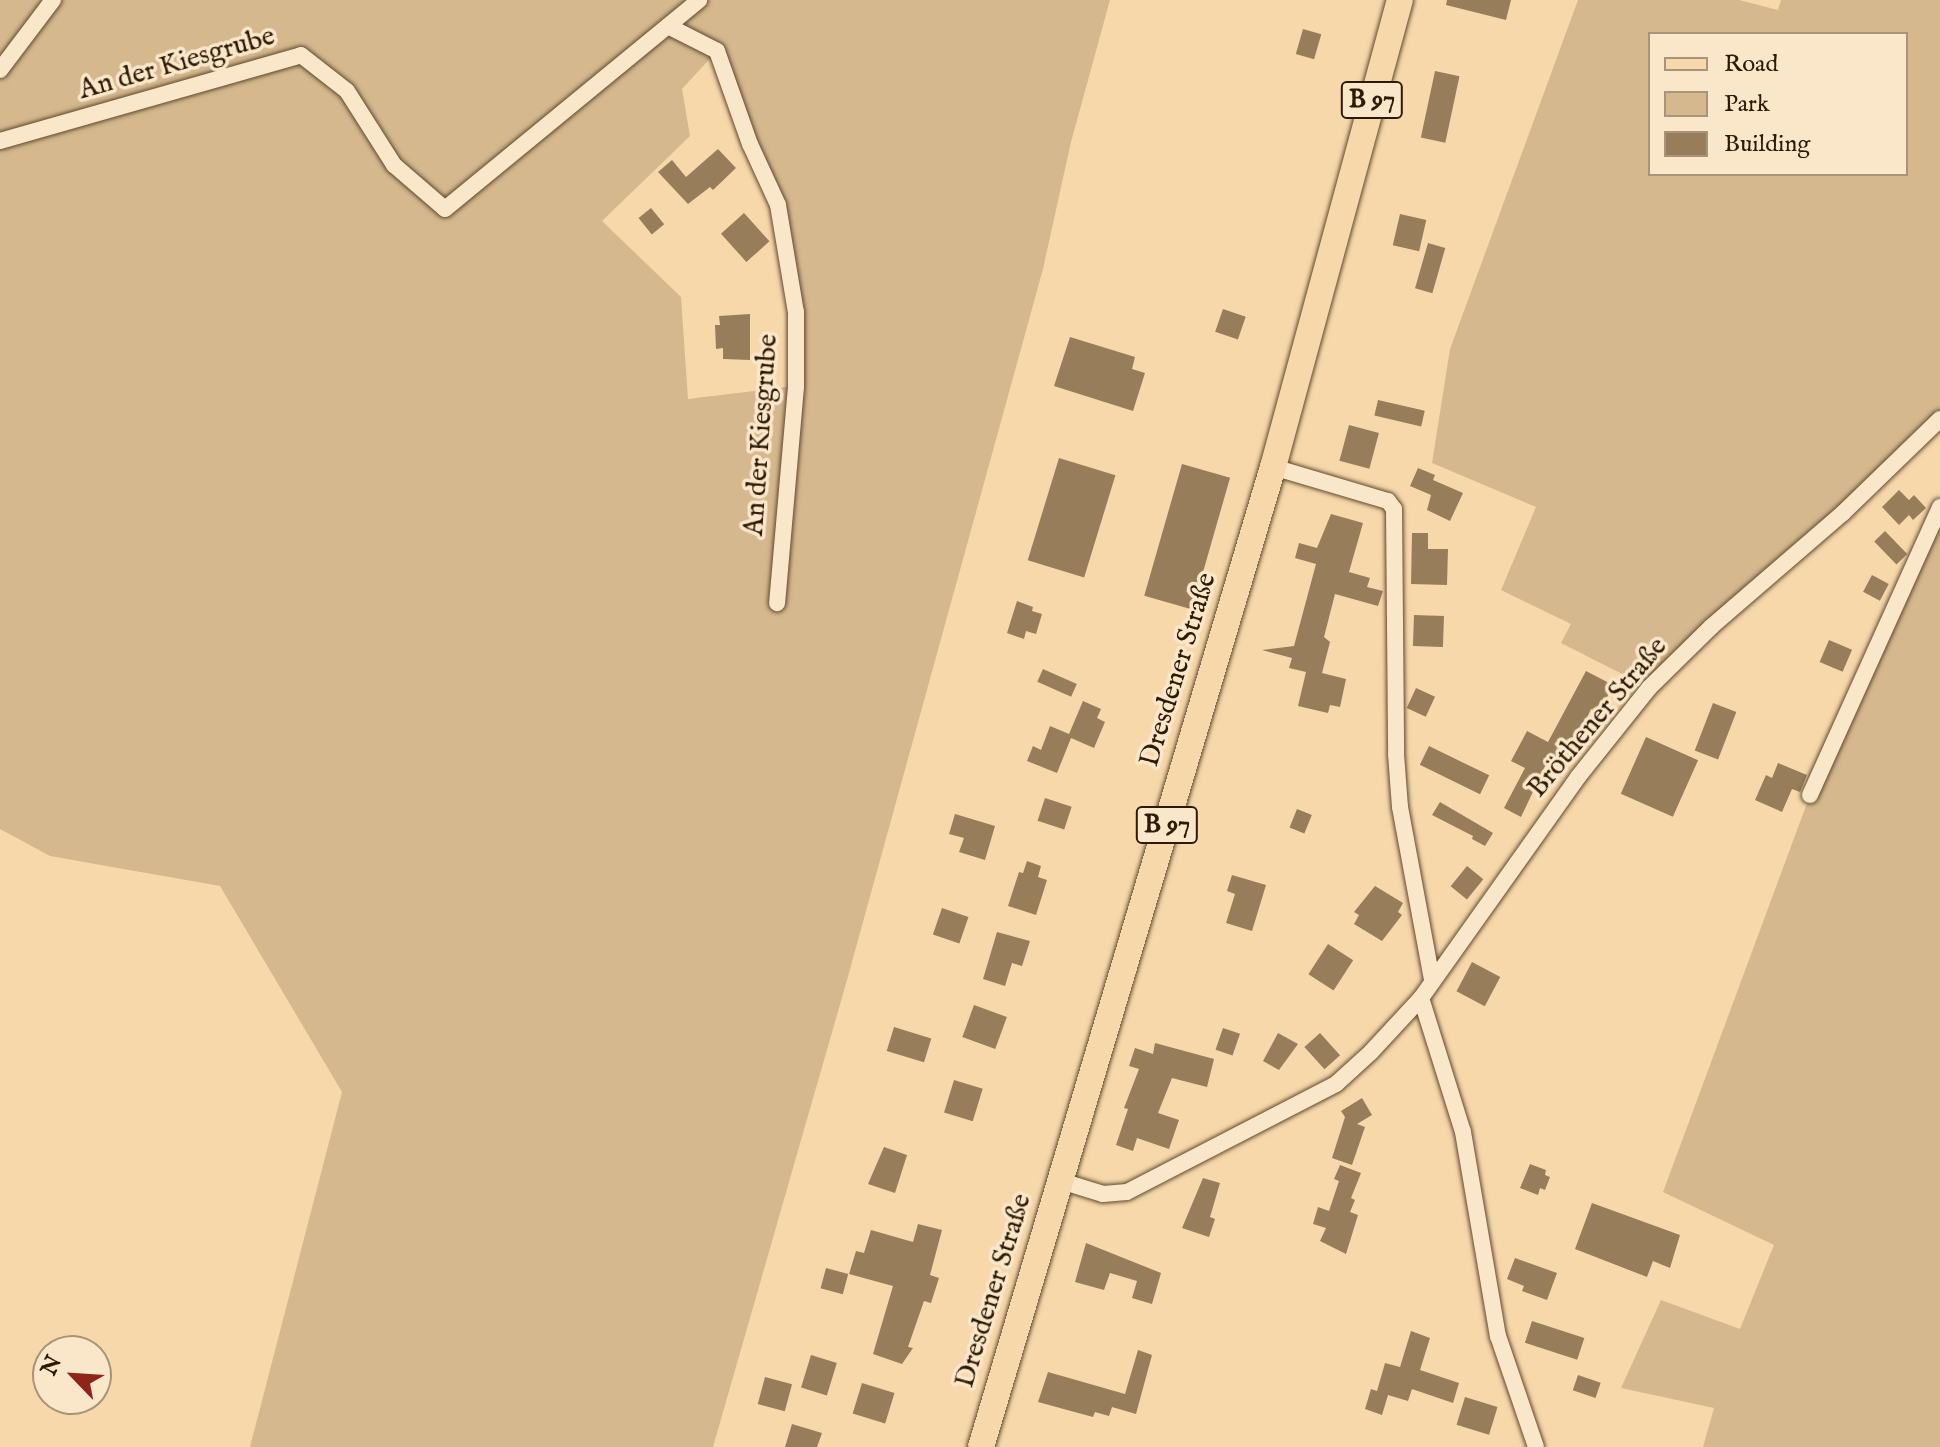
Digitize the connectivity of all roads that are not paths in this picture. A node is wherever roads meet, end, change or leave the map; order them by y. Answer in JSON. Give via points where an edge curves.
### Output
{"nodes":[{"id":1,"x":53,"y":0,"type":"edge"},
{"id":2,"x":699,"y":0,"type":"edge"},
{"id":3,"x":1400,"y":0,"type":"edge"},
{"id":4,"x":668,"y":26,"type":"junction"},
{"id":5,"x":0,"y":70,"type":"edge"},
{"id":6,"x":0,"y":141,"type":"edge"},
{"id":7,"x":1940,"y":419,"type":"edge"},
{"id":8,"x":1273,"y":467,"type":"junction"},
{"id":9,"x":1940,"y":507,"type":"edge"},
{"id":10,"x":777,"y":603,"type":"dead end"},
{"id":11,"x":1810,"y":795,"type":"dead end"},
{"id":12,"x":1432,"y":980,"type":"junction"},
{"id":13,"x":1421,"y":998,"type":"junction"},
{"id":14,"x":1061,"y":1181,"type":"junction"},
{"id":15,"x":981,"y":1447,"type":"edge"},
{"id":16,"x":1536,"y":1447,"type":"edge"}],
"edges":[{"from":1,"to":5,"type":"street"},
{"from":2,"to":4,"type":"street","name":"An der Kiesgrube"},
{"from":3,"to":8,"type":"main road","name":"Dresdener Straße","number":"B 97"},
{"from":4,"to":6,"type":"street","name":"An der Kiesgrube","via":[[445,209],[394,165],[347,91],[301,55]]},
{"from":4,"to":10,"type":"street","name":"An der Kiesgrube","via":[[717,51],[778,205],[796,312],[796,387]]},
{"from":7,"to":12,"type":"street","name":"Bröthener Straße","via":[[1649,688]]},
{"from":8,"to":12,"type":"street","via":[[1388,501],[1394,509],[1399,794]]},
{"from":8,"to":14,"type":"main road","name":"Dresdener Straße","number":"B 97"},
{"from":9,"to":11,"type":"street"},
{"from":12,"to":13,"type":"street","name":"Bröthener Straße"},
{"from":13,"to":14,"type":"street","name":"Bröthener Straße","via":[[1336,1084],[1127,1192],[1103,1194]]},
{"from":13,"to":16,"type":"street","via":[[1463,1132],[1498,1336]]},
{"from":14,"to":15,"type":"main road","name":"Dresdener Straße","number":"B 97"}]}
